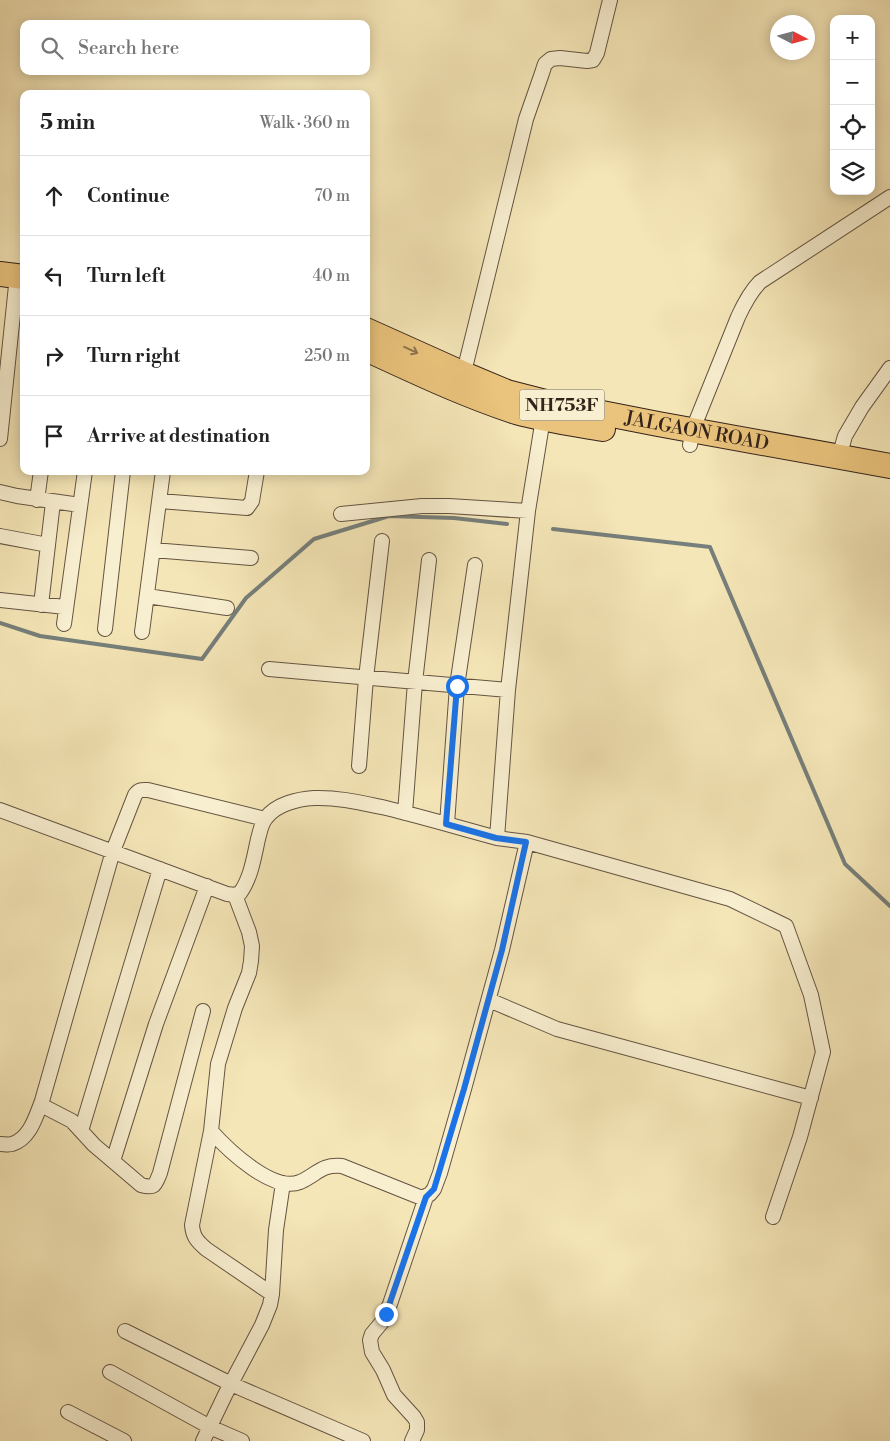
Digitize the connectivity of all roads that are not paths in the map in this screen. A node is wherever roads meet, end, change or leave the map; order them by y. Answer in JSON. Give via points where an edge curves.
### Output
{"nodes":[{"id":1,"x":610,"y":0,"type":"edge"},
{"id":2,"x":890,"y":197,"type":"edge"},
{"id":3,"x":14,"y":276,"type":"edge"},
{"id":4,"x":370,"y":332,"type":"edge"},
{"id":5,"x":370,"y":350,"type":"edge"},
{"id":6,"x":890,"y":368,"type":"edge"},
{"id":7,"x":461,"y":383,"type":"junction"},
{"id":8,"x":544,"y":410,"type":"junction"},
{"id":9,"x":691,"y":437,"type":"junction"},
{"id":10,"x":0,"y":439,"type":"edge"},
{"id":11,"x":826,"y":459,"type":"junction"},
{"id":12,"x":890,"y":466,"type":"edge"},
{"id":13,"x":40,"y":475,"type":"edge"},
{"id":14,"x":84,"y":475,"type":"edge"},
{"id":15,"x":123,"y":475,"type":"edge"},
{"id":16,"x":163,"y":475,"type":"edge"},
{"id":17,"x":256,"y":475,"type":"edge"},
{"id":18,"x":890,"y":479,"type":"edge"},
{"id":19,"x":0,"y":492,"type":"edge"},
{"id":20,"x":37,"y":500,"type":"junction"},
{"id":21,"x":160,"y":501,"type":"junction"},
{"id":22,"x":53,"y":502,"type":"junction"},
{"id":23,"x":80,"y":506,"type":"junction"},
{"id":24,"x":528,"y":511,"type":"junction"},
{"id":25,"x":341,"y":514,"type":"dead end"},
{"id":26,"x":0,"y":536,"type":"edge"},
{"id":27,"x":382,"y":541,"type":"dead end"},
{"id":28,"x":48,"y":545,"type":"junction"},
{"id":29,"x":153,"y":550,"type":"junction"},
{"id":30,"x":251,"y":558,"type":"dead end"},
{"id":31,"x":429,"y":560,"type":"dead end"},
{"id":32,"x":476,"y":565,"type":"dead end"},
{"id":33,"x":147,"y":596,"type":"junction"},
{"id":34,"x":0,"y":600,"type":"edge"},
{"id":35,"x":41,"y":605,"type":"junction"},
{"id":36,"x":66,"y":606,"type":"junction"},
{"id":37,"x":228,"y":608,"type":"dead end"},
{"id":38,"x":64,"y":624,"type":"dead end"},
{"id":39,"x":105,"y":629,"type":"dead end"},
{"id":40,"x":142,"y":632,"type":"dead end"},
{"id":41,"x":269,"y":669,"type":"dead end"},
{"id":42,"x":366,"y":678,"type":"junction"},
{"id":43,"x":415,"y":682,"type":"junction"},
{"id":44,"x":457,"y":686,"type":"junction"},
{"id":45,"x":508,"y":690,"type":"junction"},
{"id":46,"x":359,"y":766,"type":"dead end"},
{"id":47,"x":0,"y":810,"type":"edge"},
{"id":48,"x":405,"y":813,"type":"junction"},
{"id":49,"x":265,"y":819,"type":"junction"},
{"id":50,"x":446,"y":824,"type":"junction"},
{"id":51,"x":496,"y":838,"type":"junction"},
{"id":52,"x":526,"y":842,"type":"junction"},
{"id":53,"x":113,"y":851,"type":"junction"},
{"id":54,"x":160,"y":869,"type":"junction"},
{"id":55,"x":207,"y":886,"type":"junction"},
{"id":56,"x":235,"y":895,"type":"junction"},
{"id":57,"x":488,"y":1000,"type":"junction"},
{"id":58,"x":203,"y":1010,"type":"dead end"},
{"id":59,"x":811,"y":1098,"type":"junction"},
{"id":60,"x":41,"y":1105,"type":"junction"},
{"id":61,"x":82,"y":1131,"type":"junction"},
{"id":62,"x":211,"y":1131,"type":"junction"},
{"id":63,"x":0,"y":1144,"type":"edge"},
{"id":64,"x":113,"y":1161,"type":"junction"},
{"id":65,"x":283,"y":1183,"type":"junction"},
{"id":66,"x":426,"y":1197,"type":"junction"},
{"id":67,"x":773,"y":1217,"type":"dead end"},
{"id":68,"x":272,"y":1294,"type":"junction"},
{"id":69,"x":125,"y":1331,"type":"dead end"},
{"id":70,"x":110,"y":1372,"type":"dead end"},
{"id":71,"x":231,"y":1384,"type":"junction"},
{"id":72,"x":68,"y":1412,"type":"dead end"},
{"id":73,"x":210,"y":1427,"type":"junction"},
{"id":74,"x":124,"y":1441,"type":"edge"},
{"id":75,"x":204,"y":1441,"type":"edge"},
{"id":76,"x":242,"y":1441,"type":"edge"},
{"id":77,"x":363,"y":1441,"type":"edge"},
{"id":78,"x":412,"y":1441,"type":"edge"}],
"edges":[{"from":1,"to":7,"type":"street","via":[[597,53],[592,60],[560,58],[545,64],[526,119]]},
{"from":2,"to":9,"type":"street","via":[[755,288],[738,317]]},
{"from":3,"to":10,"type":"street"},
{"from":4,"to":7,"type":"highway","name":"JALGAON ROAD","number":"NH753F","one_way":true},
{"from":5,"to":7,"type":"highway","number":"NH753F"},
{"from":6,"to":11,"type":"street","via":[[846,436]]},
{"from":7,"to":8,"type":"highway","name":"JALGAON ROAD","number":"NH753F","via":[[507,392]]},
{"from":8,"to":9,"type":"highway","name":"JALGAON ROAD","number":"NH753F","via":[[658,424]]},
{"from":8,"to":24,"type":"street"},
{"from":9,"to":11,"type":"highway","name":"JALGAON ROAD","number":"NH753F"},
{"from":11,"to":12,"type":"highway","name":"JALGAON ROAD","number":"NH753F"},
{"from":11,"to":18,"type":"highway","number":"NH753F"},
{"from":13,"to":20,"type":"street"},
{"from":14,"to":23,"type":"street"},
{"from":15,"to":39,"type":"street"},
{"from":16,"to":21,"type":"street"},
{"from":17,"to":21,"type":"street","via":[[252,501],[247,508]]},
{"from":19,"to":20,"type":"street"},
{"from":20,"to":22,"type":"street"},
{"from":21,"to":29,"type":"street"},
{"from":22,"to":23,"type":"street"},
{"from":22,"to":28,"type":"street"},
{"from":23,"to":36,"type":"street"},
{"from":24,"to":25,"type":"street","via":[[422,506]]},
{"from":24,"to":45,"type":"street"},
{"from":26,"to":28,"type":"street"},
{"from":27,"to":42,"type":"street"},
{"from":28,"to":35,"type":"street"},
{"from":29,"to":30,"type":"street"},
{"from":29,"to":33,"type":"street"},
{"from":31,"to":43,"type":"street"},
{"from":32,"to":44,"type":"street"},
{"from":33,"to":37,"type":"street"},
{"from":33,"to":40,"type":"street"},
{"from":34,"to":35,"type":"street"},
{"from":35,"to":36,"type":"street"},
{"from":36,"to":38,"type":"street"},
{"from":41,"to":42,"type":"street"},
{"from":42,"to":43,"type":"street"},
{"from":42,"to":46,"type":"street"},
{"from":43,"to":44,"type":"street"},
{"from":43,"to":48,"type":"street"},
{"from":44,"to":45,"type":"street"},
{"from":44,"to":50,"type":"street"},
{"from":45,"to":51,"type":"street"},
{"from":47,"to":53,"type":"street"},
{"from":48,"to":49,"type":"street","via":[[343,800],[314,798],[283,805]]},
{"from":48,"to":50,"type":"street"},
{"from":49,"to":53,"type":"street","via":[[142,790],[135,795]]},
{"from":49,"to":56,"type":"street","via":[[248,881],[240,894]]},
{"from":50,"to":51,"type":"street"},
{"from":51,"to":52,"type":"street"},
{"from":52,"to":57,"type":"street"},
{"from":52,"to":59,"type":"street","via":[[730,898],[786,926],[811,995],[823,1052]]},
{"from":53,"to":54,"type":"street"},
{"from":53,"to":60,"type":"street"},
{"from":54,"to":55,"type":"street"},
{"from":54,"to":61,"type":"street"},
{"from":55,"to":56,"type":"street"},
{"from":55,"to":64,"type":"street","via":[[156,1024]]},
{"from":56,"to":62,"type":"street","via":[[249,932],[251,961],[218,1064]]},
{"from":57,"to":59,"type":"street","via":[[558,1029]]},
{"from":57,"to":66,"type":"street","via":[[440,1173],[434,1189]]},
{"from":58,"to":64,"type":"street","via":[[156,1183],[149,1188],[141,1185]]},
{"from":59,"to":67,"type":"street"},
{"from":60,"to":61,"type":"street","via":[[72,1121]]},
{"from":60,"to":63,"type":"street","via":[[24,1136],[13,1144]]},
{"from":61,"to":64,"type":"street"},
{"from":62,"to":65,"type":"street","via":[[227,1149],[273,1181]]},
{"from":62,"to":68,"type":"street","via":[[192,1234],[206,1249]]},
{"from":65,"to":66,"type":"street","via":[[300,1182],[326,1166],[342,1166]]},
{"from":65,"to":68,"type":"street"},
{"from":66,"to":78,"type":"street","via":[[390,1304],[370,1340],[372,1352],[394,1395],[416,1420],[417,1430]]},
{"from":68,"to":71,"type":"street","via":[[262,1325]]},
{"from":69,"to":71,"type":"street"},
{"from":70,"to":73,"type":"street"},
{"from":71,"to":73,"type":"street"},
{"from":71,"to":77,"type":"street"},
{"from":72,"to":74,"type":"street"},
{"from":73,"to":75,"type":"street"},
{"from":73,"to":76,"type":"street"}]}
